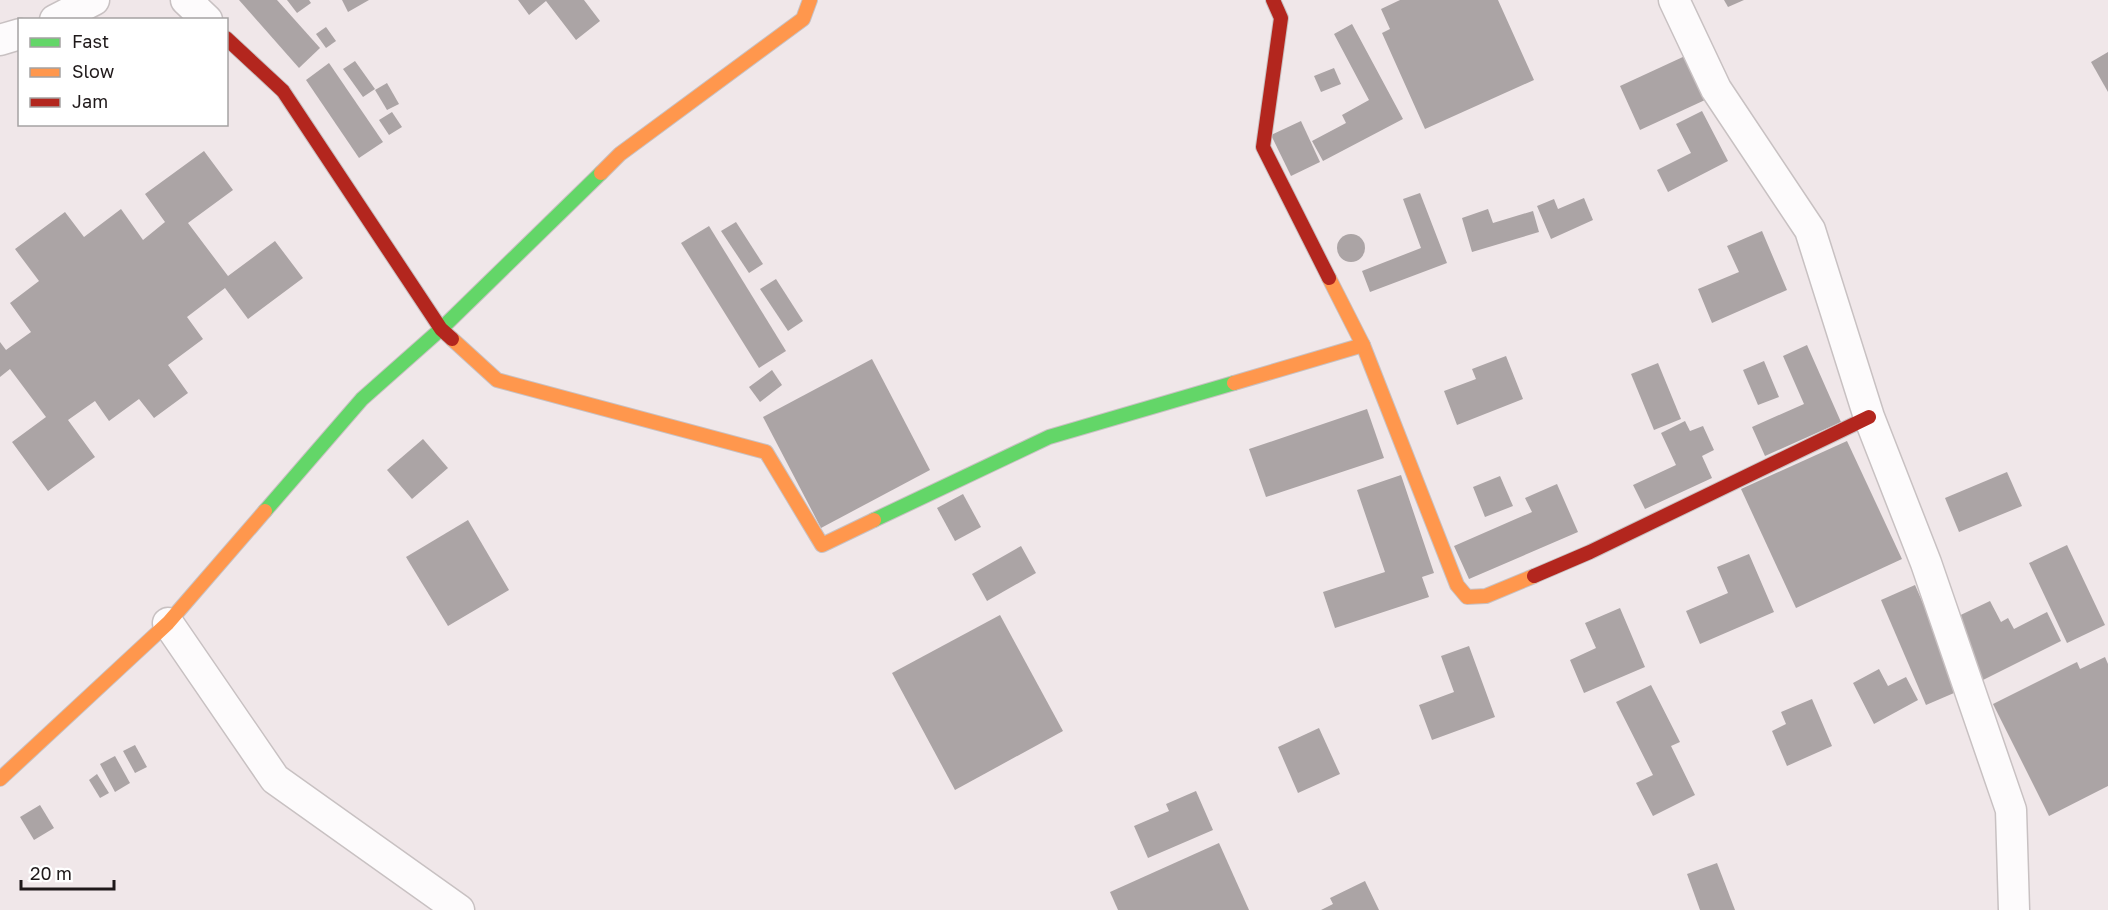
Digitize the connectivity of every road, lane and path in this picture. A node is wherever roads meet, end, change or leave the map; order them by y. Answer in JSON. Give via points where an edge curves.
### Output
{"nodes":[{"id":1,"x":94,"y":0,"type":"edge"},
{"id":2,"x":186,"y":0,"type":"edge"},
{"id":3,"x":810,"y":0,"type":"edge"},
{"id":4,"x":1273,"y":0,"type":"edge"},
{"id":5,"x":1674,"y":0,"type":"edge"},
{"id":6,"x":59,"y":18,"type":"edge"},
{"id":7,"x":205,"y":18,"type":"edge"},
{"id":8,"x":18,"y":34,"type":"edge"},
{"id":9,"x":0,"y":40,"type":"edge"},
{"id":10,"x":228,"y":40,"type":"edge"},
{"id":11,"x":441,"y":329,"type":"junction"},
{"id":12,"x":1363,"y":345,"type":"junction"},
{"id":13,"x":1869,"y":417,"type":"junction"},
{"id":14,"x":168,"y":622,"type":"junction"},
{"id":15,"x":0,"y":779,"type":"edge"},
{"id":16,"x":459,"y":910,"type":"edge"},
{"id":17,"x":2014,"y":910,"type":"edge"}],
"edges":[{"from":1,"to":6,"type":"street"},
{"from":2,"to":7,"type":"street"},
{"from":3,"to":11,"type":"street","via":[[803,19],[620,154]]},
{"from":4,"to":12,"type":"street","via":[[1281,18],[1263,147]]},
{"from":5,"to":13,"type":"street","via":[[1716,89],[1810,230]]},
{"from":8,"to":9,"type":"street"},
{"from":10,"to":11,"type":"street","via":[[283,91]]},
{"from":11,"to":12,"type":"street","via":[[497,380],[766,452],[822,545],[1049,437]]},
{"from":11,"to":14,"type":"street","via":[[362,399]]},
{"from":12,"to":13,"type":"street","via":[[1457,585],[1467,597],[1486,596],[1590,552]]},
{"from":13,"to":17,"type":"street","via":[[1926,563],[2012,810]]},
{"from":14,"to":15,"type":"street"},
{"from":14,"to":16,"type":"street","via":[[275,779]]}]}
